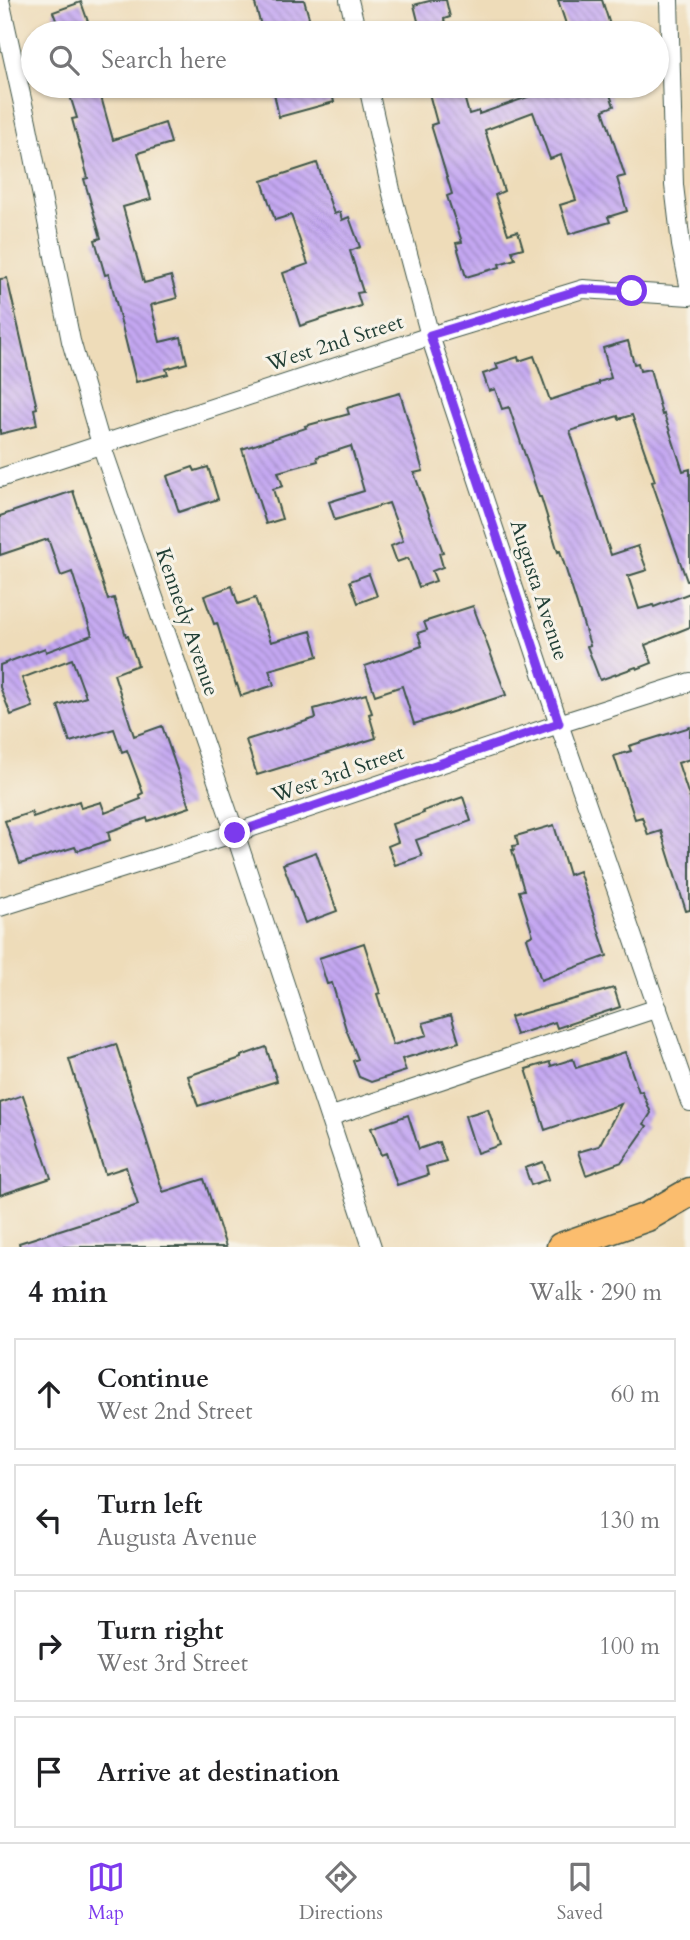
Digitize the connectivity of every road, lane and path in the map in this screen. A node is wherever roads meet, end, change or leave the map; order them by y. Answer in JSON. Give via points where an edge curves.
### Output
{"nodes":[{"id":1,"x":0,"y":0,"type":"edge"},
{"id":2,"x":349,"y":0,"type":"edge"},
{"id":3,"x":669,"y":0,"type":"edge"},
{"id":4,"x":354,"y":21,"type":"edge"},
{"id":5,"x":21,"y":95,"type":"edge"},
{"id":6,"x":22,"y":98,"type":"edge"},
{"id":7,"x":371,"y":98,"type":"edge"},
{"id":8,"x":690,"y":290,"type":"edge"},
{"id":9,"x":690,"y":296,"type":"edge"},
{"id":10,"x":430,"y":335,"type":"junction"},
{"id":11,"x":101,"y":444,"type":"junction"},
{"id":12,"x":0,"y":478,"type":"edge"},
{"id":13,"x":690,"y":682,"type":"edge"},
{"id":14,"x":559,"y":723,"type":"junction"},
{"id":15,"x":235,"y":833,"type":"junction"},
{"id":16,"x":0,"y":907,"type":"edge"},
{"id":17,"x":659,"y":1008,"type":"junction"},
{"id":18,"x":690,"y":1102,"type":"edge"},
{"id":19,"x":329,"y":1117,"type":"junction"},
{"id":20,"x":690,"y":1192,"type":"edge"},
{"id":21,"x":372,"y":1247,"type":"edge"},
{"id":22,"x":561,"y":1247,"type":"edge"}],
"edges":[{"from":1,"to":5,"type":"street","name":"Kennedy Avenue"},
{"from":2,"to":4,"type":"street"},
{"from":3,"to":8,"type":"street","via":[[674,185]]},
{"from":6,"to":11,"type":"street","name":"Kennedy Avenue","via":[[71,341]]},
{"from":7,"to":10,"type":"street","name":"Augusta Avenue"},
{"from":9,"to":10,"type":"street","name":"West 2nd Street","via":[[583,289]]},
{"from":10,"to":11,"type":"street","name":"West 2nd Street"},
{"from":10,"to":14,"type":"street","name":"Augusta Avenue"},
{"from":11,"to":12,"type":"street","name":"West 2nd Street"},
{"from":11,"to":15,"type":"street","name":"Kennedy Avenue"},
{"from":13,"to":14,"type":"street","name":"West 3rd Street"},
{"from":14,"to":15,"type":"street","name":"West 3rd Street"},
{"from":14,"to":17,"type":"street","name":"Augusta Avenue"},
{"from":15,"to":16,"type":"street","name":"West 3rd Street"},
{"from":15,"to":19,"type":"street","name":"Kennedy Avenue"},
{"from":17,"to":18,"type":"street","name":"Augusta Avenue"},
{"from":17,"to":19,"type":"street"},
{"from":19,"to":21,"type":"street","name":"Kennedy Avenue"},
{"from":20,"to":22,"type":"main road","via":[[647,1217]]}]}
